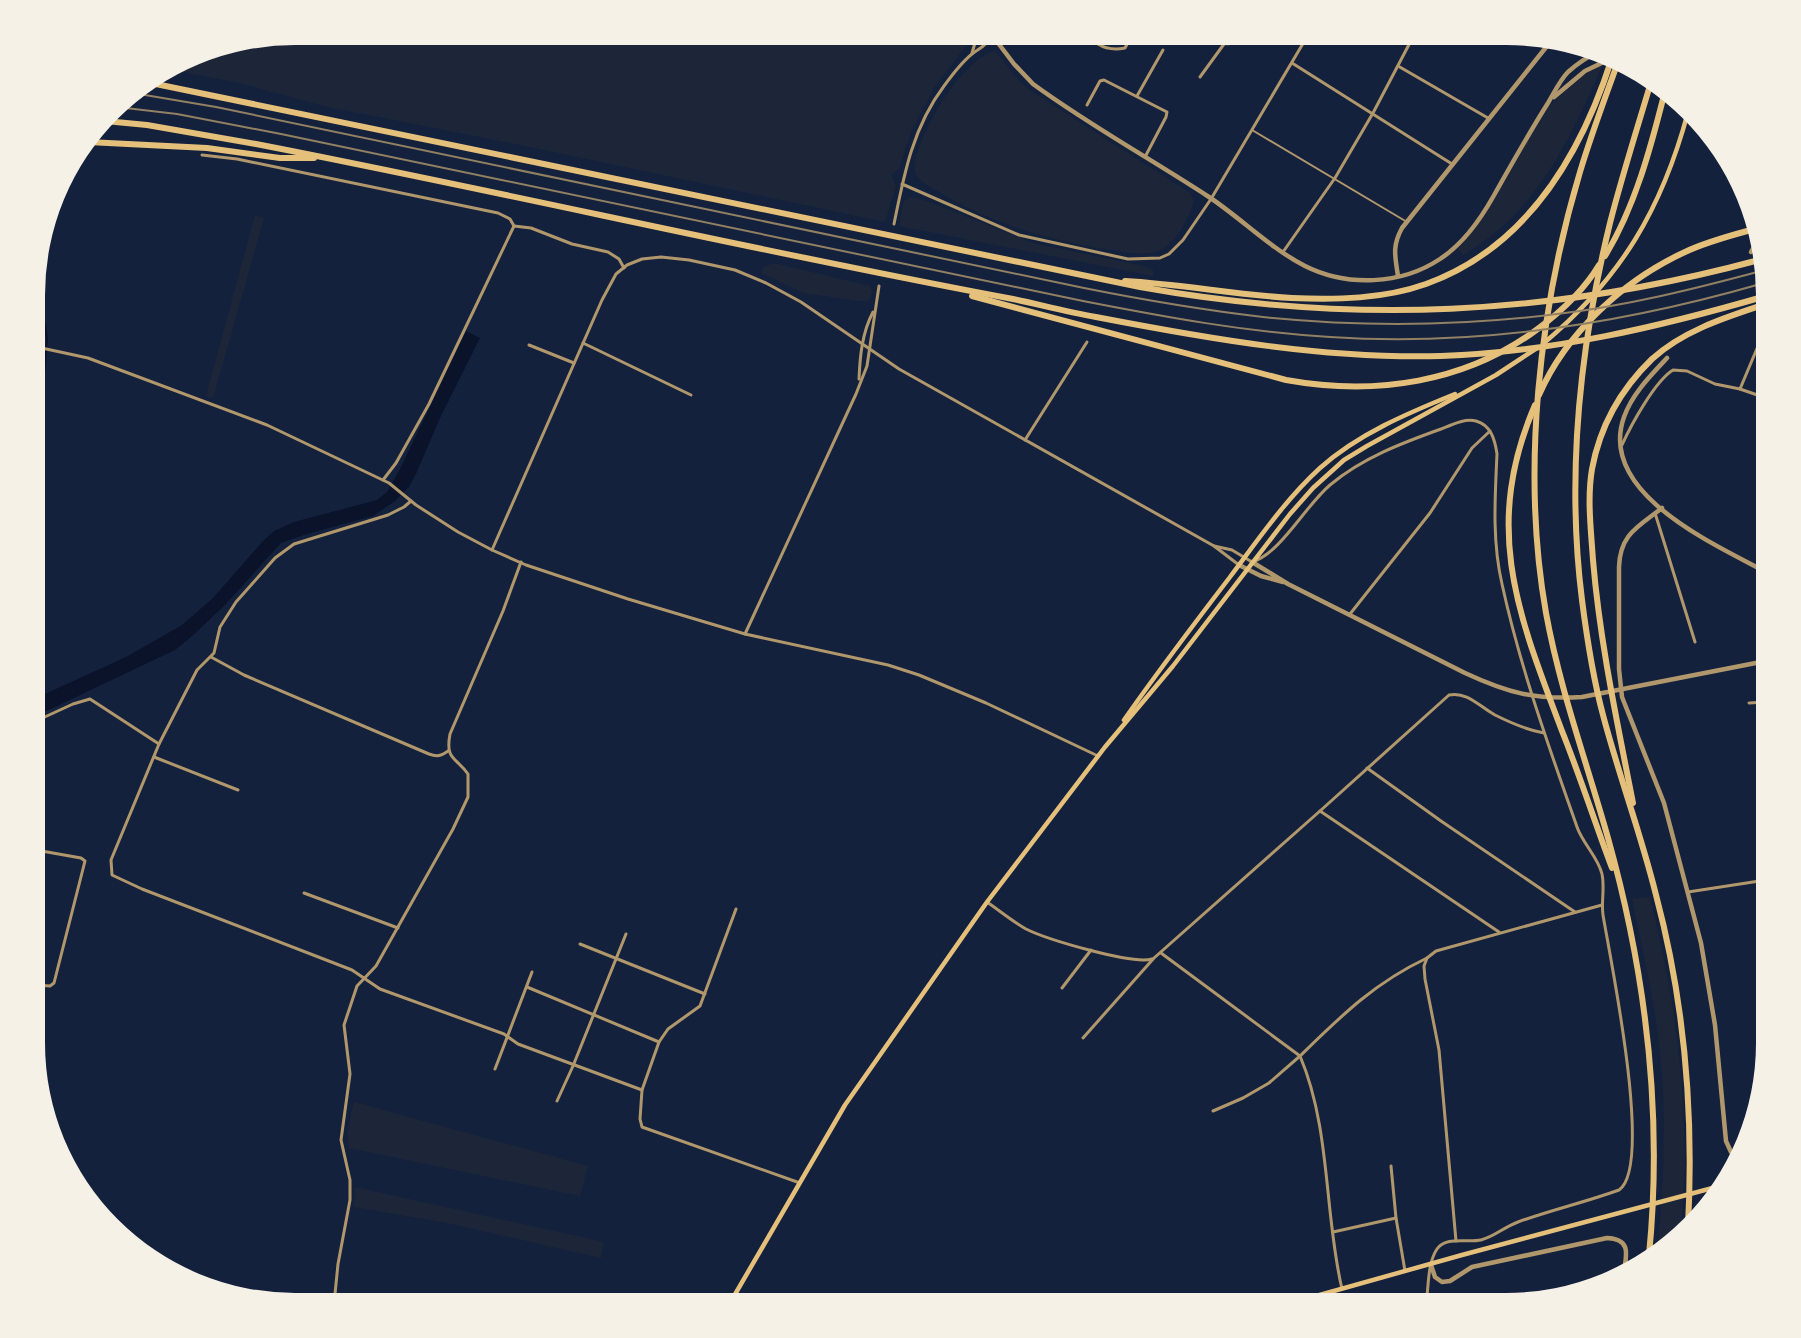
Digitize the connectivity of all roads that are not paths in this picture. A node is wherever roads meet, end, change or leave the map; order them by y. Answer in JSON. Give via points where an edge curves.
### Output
{"nodes":[{"id":1,"x":974,"y":45,"type":"edge"},
{"id":2,"x":984,"y":45,"type":"edge"},
{"id":3,"x":998,"y":45,"type":"edge"},
{"id":4,"x":1099,"y":45,"type":"edge"},
{"id":5,"x":1127,"y":45,"type":"edge"},
{"id":6,"x":1223,"y":45,"type":"edge"},
{"id":7,"x":1302,"y":45,"type":"edge"},
{"id":8,"x":1409,"y":45,"type":"edge"},
{"id":9,"x":1545,"y":48,"type":"edge"},
{"id":10,"x":1163,"y":50,"type":"dead end"},
{"id":11,"x":972,"y":53,"type":"junction"},
{"id":12,"x":1587,"y":58,"type":"edge"},
{"id":13,"x":1292,"y":63,"type":"junction"},
{"id":14,"x":1601,"y":63,"type":"edge"},
{"id":15,"x":1398,"y":66,"type":"junction"},
{"id":16,"x":1608,"y":67,"type":"edge"},
{"id":17,"x":1615,"y":70,"type":"edge"},
{"id":18,"x":1200,"y":77,"type":"dead end"},
{"id":19,"x":159,"y":85,"type":"edge"},
{"id":20,"x":1649,"y":90,"type":"edge"},
{"id":21,"x":1137,"y":96,"type":"junction"},
{"id":22,"x":1662,"y":100,"type":"edge"},
{"id":23,"x":1549,"y":101,"type":"junction"},
{"id":24,"x":1087,"y":105,"type":"dead end"},
{"id":25,"x":1373,"y":113,"type":"junction"},
{"id":26,"x":1488,"y":118,"type":"junction"},
{"id":27,"x":1685,"y":121,"type":"edge"},
{"id":28,"x":114,"y":122,"type":"edge"},
{"id":29,"x":1252,"y":130,"type":"junction"},
{"id":30,"x":97,"y":142,"type":"edge"},
{"id":31,"x":202,"y":155,"type":"dead end"},
{"id":32,"x":1144,"y":157,"type":"junction"},
{"id":33,"x":333,"y":159,"type":"junction"},
{"id":34,"x":1452,"y":164,"type":"junction"},
{"id":35,"x":1335,"y":178,"type":"junction"},
{"id":36,"x":902,"y":184,"type":"junction"},
{"id":37,"x":1211,"y":199,"type":"junction"},
{"id":38,"x":1407,"y":222,"type":"junction"},
{"id":39,"x":894,"y":225,"type":"dead end"},
{"id":40,"x":514,"y":226,"type":"junction"},
{"id":41,"x":1747,"y":231,"type":"edge"},
{"id":42,"x":1283,"y":252,"type":"junction"},
{"id":43,"x":1754,"y":261,"type":"edge"},
{"id":44,"x":624,"y":268,"type":"junction"},
{"id":45,"x":1398,"y":276,"type":"junction"},
{"id":46,"x":1106,"y":280,"type":"junction"},
{"id":47,"x":922,"y":283,"type":"junction"},
{"id":48,"x":879,"y":286,"type":"dead end"},
{"id":49,"x":1756,"y":299,"type":"edge"},
{"id":50,"x":1756,"y":308,"type":"edge"},
{"id":51,"x":874,"y":311,"type":"junction"},
{"id":52,"x":1086,"y":342,"type":"dead end"},
{"id":53,"x":583,"y":343,"type":"junction"},
{"id":54,"x":863,"y":344,"type":"junction"},
{"id":55,"x":530,"y":345,"type":"dead end"},
{"id":56,"x":45,"y":348,"type":"edge"},
{"id":57,"x":870,"y":349,"type":"junction"},
{"id":58,"x":1756,"y":351,"type":"edge"},
{"id":59,"x":1667,"y":358,"type":"dead end"},
{"id":60,"x":574,"y":363,"type":"junction"},
{"id":61,"x":860,"y":380,"type":"junction"},
{"id":62,"x":1475,"y":387,"type":"junction"},
{"id":63,"x":1740,"y":389,"type":"junction"},
{"id":64,"x":691,"y":395,"type":"dead end"},
{"id":65,"x":1756,"y":395,"type":"edge"},
{"id":66,"x":1490,"y":431,"type":"junction"},
{"id":67,"x":1025,"y":440,"type":"junction"},
{"id":68,"x":1620,"y":448,"type":"junction"},
{"id":69,"x":382,"y":480,"type":"junction"},
{"id":70,"x":411,"y":501,"type":"junction"},
{"id":71,"x":1662,"y":508,"type":"junction"},
{"id":72,"x":1655,"y":513,"type":"junction"},
{"id":73,"x":1214,"y":546,"type":"junction"},
{"id":74,"x":492,"y":550,"type":"junction"},
{"id":75,"x":1245,"y":557,"type":"junction"},
{"id":76,"x":520,"y":562,"type":"junction"},
{"id":77,"x":1252,"y":562,"type":"junction"},
{"id":78,"x":1239,"y":565,"type":"junction"},
{"id":79,"x":1756,"y":566,"type":"edge"},
{"id":80,"x":1247,"y":569,"type":"junction"},
{"id":81,"x":1288,"y":584,"type":"junction"},
{"id":82,"x":1350,"y":614,"type":"junction"},
{"id":83,"x":746,"y":634,"type":"junction"},
{"id":84,"x":1695,"y":642,"type":"dead end"},
{"id":85,"x":211,"y":657,"type":"junction"},
{"id":86,"x":1756,"y":663,"type":"edge"},
{"id":87,"x":1749,"y":703,"type":"dead end"},
{"id":88,"x":1756,"y":703,"type":"edge"},
{"id":89,"x":45,"y":717,"type":"edge"},
{"id":90,"x":1544,"y":733,"type":"junction"},
{"id":91,"x":159,"y":744,"type":"junction"},
{"id":92,"x":1105,"y":747,"type":"junction"},
{"id":93,"x":448,"y":752,"type":"junction"},
{"id":94,"x":1098,"y":756,"type":"junction"},
{"id":95,"x":154,"y":757,"type":"junction"},
{"id":96,"x":1367,"y":768,"type":"junction"},
{"id":97,"x":238,"y":790,"type":"dead end"},
{"id":98,"x":1320,"y":811,"type":"junction"},
{"id":99,"x":1639,"y":836,"type":"junction"},
{"id":100,"x":45,"y":852,"type":"edge"},
{"id":101,"x":1756,"y":881,"type":"edge"},
{"id":102,"x":1688,"y":891,"type":"junction"},
{"id":103,"x":304,"y":893,"type":"dead end"},
{"id":104,"x":1622,"y":893,"type":"junction"},
{"id":105,"x":987,"y":902,"type":"junction"},
{"id":106,"x":1602,"y":905,"type":"junction"},
{"id":107,"x":736,"y":909,"type":"dead end"},
{"id":108,"x":1575,"y":912,"type":"junction"},
{"id":109,"x":398,"y":928,"type":"junction"},
{"id":110,"x":1499,"y":932,"type":"junction"},
{"id":111,"x":626,"y":934,"type":"dead end"},
{"id":112,"x":580,"y":944,"type":"dead end"},
{"id":113,"x":1091,"y":950,"type":"junction"},
{"id":114,"x":1161,"y":953,"type":"junction"},
{"id":115,"x":1154,"y":958,"type":"junction"},
{"id":116,"x":1427,"y":958,"type":"junction"},
{"id":117,"x":616,"y":960,"type":"junction"},
{"id":118,"x":532,"y":972,"type":"dead end"},
{"id":119,"x":366,"y":978,"type":"junction"},
{"id":120,"x":45,"y":986,"type":"edge"},
{"id":121,"x":527,"y":987,"type":"junction"},
{"id":122,"x":1062,"y":988,"type":"dead end"},
{"id":123,"x":705,"y":994,"type":"junction"},
{"id":124,"x":593,"y":1014,"type":"junction"},
{"id":125,"x":507,"y":1037,"type":"junction"},
{"id":126,"x":1083,"y":1038,"type":"dead end"},
{"id":127,"x":659,"y":1042,"type":"junction"},
{"id":128,"x":1300,"y":1056,"type":"junction"},
{"id":129,"x":573,"y":1066,"type":"junction"},
{"id":130,"x":495,"y":1069,"type":"dead end"},
{"id":131,"x":642,"y":1090,"type":"junction"},
{"id":132,"x":557,"y":1101,"type":"dead end"},
{"id":133,"x":1213,"y":1111,"type":"dead end"},
{"id":134,"x":1732,"y":1150,"type":"edge"},
{"id":135,"x":1391,"y":1166,"type":"dead end"},
{"id":136,"x":800,"y":1183,"type":"junction"},
{"id":137,"x":1709,"y":1189,"type":"edge"},
{"id":138,"x":1688,"y":1214,"type":"edge"},
{"id":139,"x":1396,"y":1218,"type":"junction"},
{"id":140,"x":1333,"y":1232,"type":"junction"},
{"id":141,"x":1456,"y":1241,"type":"junction"},
{"id":142,"x":1649,"y":1248,"type":"edge"},
{"id":143,"x":1625,"y":1263,"type":"edge"},
{"id":144,"x":1431,"y":1264,"type":"junction"},
{"id":145,"x":1405,"y":1271,"type":"junction"},
{"id":146,"x":1342,"y":1289,"type":"junction"},
{"id":147,"x":335,"y":1293,"type":"edge"},
{"id":148,"x":736,"y":1293,"type":"edge"},
{"id":149,"x":1331,"y":1293,"type":"edge"},
{"id":150,"x":1427,"y":1293,"type":"edge"}],
"edges":[{"from":1,"to":11,"type":"street"},
{"from":2,"to":11,"type":"street"},
{"from":3,"to":32,"type":"street","via":[[1033,84]]},
{"from":4,"to":5,"type":"street","via":[[1105,49]]},
{"from":6,"to":18,"type":"street"},
{"from":7,"to":13,"type":"street"},
{"from":8,"to":15,"type":"street"},
{"from":9,"to":26,"type":"street"},
{"from":10,"to":21,"type":"street"},
{"from":11,"to":36,"type":"street","via":[[926,114],[912,144]]},
{"from":12,"to":23,"type":"street","via":[[1566,74]]},
{"from":13,"to":25,"type":"street"},
{"from":13,"to":29,"type":"street"},
{"from":14,"to":23,"type":"street","via":[[1585,71]]},
{"from":15,"to":25,"type":"street"},
{"from":15,"to":26,"type":"street"},
{"from":16,"to":46,"type":"highway","via":[[1576,148],[1559,177],[1497,246],[1452,274],[1398,292],[1339,298],[1255,295]]},
{"from":17,"to":104,"type":"highway","via":[[1580,170],[1552,289],[1539,376],[1535,445],[1540,572],[1546,613],[1562,684]]},
{"from":19,"to":46,"type":"highway"},
{"from":20,"to":99,"type":"highway","via":[[1610,222],[1597,285],[1579,406],[1575,485],[1579,572],[1594,672]]},
{"from":21,"to":24,"type":"street","via":[[1104,80]]},
{"from":21,"to":32,"type":"street","via":[[1167,112]]},
{"from":22,"to":47,"type":"highway","via":[[1648,154],[1612,245],[1566,306],[1533,333],[1498,354],[1416,382],[1375,387],[1286,380]]},
{"from":23,"to":45,"type":"street","via":[[1490,203],[1465,237],[1426,267]]},
{"from":25,"to":34,"type":"street"},
{"from":25,"to":35,"type":"street"},
{"from":26,"to":34,"type":"street"},
{"from":27,"to":62,"type":"main road","via":[[1670,171],[1642,230],[1606,282],[1566,325],[1517,363]]},
{"from":28,"to":33,"type":"highway","via":[[198,133]]},
{"from":29,"to":35,"type":"street"},
{"from":29,"to":37,"type":"street"},
{"from":30,"to":33,"type":"highway"},
{"from":31,"to":40,"type":"street","via":[[498,213]]},
{"from":32,"to":37,"type":"street"},
{"from":33,"to":47,"type":"highway"},
{"from":34,"to":38,"type":"street"},
{"from":35,"to":38,"type":"street"},
{"from":35,"to":42,"type":"street"},
{"from":36,"to":37,"type":"street","via":[[1019,235],[1140,260],[1160,258],[1175,249]]},
{"from":36,"to":39,"type":"street"},
{"from":37,"to":42,"type":"street"},
{"from":38,"to":45,"type":"street","via":[[1394,247]]},
{"from":40,"to":44,"type":"street","via":[[608,252]]},
{"from":40,"to":69,"type":"street","via":[[429,404]]},
{"from":41,"to":104,"type":"highway","via":[[1686,251],[1632,284],[1602,308],[1578,334],[1541,390],[1519,449],[1508,526],[1516,598]]},
{"from":42,"to":45,"type":"street","via":[[1334,277],[1368,280]]},
{"from":43,"to":46,"type":"highway","via":[[1619,292],[1433,311],[1308,309],[1201,298]]},
{"from":44,"to":53,"type":"street","via":[[616,274]]},
{"from":44,"to":54,"type":"street","via":[[642,259],[661,257],[735,270],[801,302]]},
{"from":47,"to":49,"type":"highway","via":[[1197,336],[1290,350],[1396,356],[1522,350],[1592,340]]},
{"from":48,"to":51,"type":"street"},
{"from":50,"to":99,"type":"highway","via":[[1695,331],[1658,355],[1619,398],[1595,455],[1590,503],[1600,627]]},
{"from":51,"to":54,"type":"street"},
{"from":51,"to":57,"type":"street"},
{"from":52,"to":67,"type":"street"},
{"from":53,"to":60,"type":"street"},
{"from":53,"to":64,"type":"street"},
{"from":54,"to":57,"type":"street"},
{"from":54,"to":61,"type":"street"},
{"from":55,"to":60,"type":"street"},
{"from":56,"to":69,"type":"street","via":[[88,358],[267,425]]},
{"from":57,"to":61,"type":"street"},
{"from":57,"to":67,"type":"street"},
{"from":58,"to":63,"type":"street"},
{"from":59,"to":68,"type":"street","via":[[1626,411]]},
{"from":60,"to":74,"type":"street"},
{"from":61,"to":83,"type":"street"},
{"from":62,"to":75,"type":"main road","via":[[1411,412],[1341,452],[1306,482]]},
{"from":62,"to":77,"type":"main road","via":[[1344,460],[1313,488]]},
{"from":63,"to":65,"type":"street"},
{"from":63,"to":68,"type":"street","via":[[1715,384],[1682,369],[1673,370],[1638,414]]},
{"from":66,"to":77,"type":"street","via":[[1478,421],[1466,420],[1407,441],[1363,463],[1329,486],[1272,551]]},
{"from":66,"to":82,"type":"street","via":[[1472,448],[1430,513]]},
{"from":66,"to":90,"type":"street","via":[[1497,454],[1494,508],[1501,581]]},
{"from":67,"to":73,"type":"street"},
{"from":68,"to":71,"type":"street","via":[[1631,477]]},
{"from":69,"to":70,"type":"street"},
{"from":70,"to":74,"type":"street"},
{"from":70,"to":85,"type":"street","via":[[388,515],[285,549],[227,616]]},
{"from":71,"to":72,"type":"street"},
{"from":71,"to":79,"type":"street","via":[[1689,529]]},
{"from":72,"to":84,"type":"street"},
{"from":72,"to":102,"type":"street","via":[[1626,538],[1620,554],[1620,687],[1626,712],[1664,803]]},
{"from":73,"to":75,"type":"street"},
{"from":73,"to":78,"type":"street"},
{"from":74,"to":76,"type":"street"},
{"from":75,"to":77,"type":"street"},
{"from":75,"to":78,"type":"main road"},
{"from":76,"to":83,"type":"street"},
{"from":76,"to":93,"type":"street","via":[[450,734]]},
{"from":77,"to":80,"type":"main road"},
{"from":77,"to":81,"type":"street"},
{"from":78,"to":80,"type":"street"},
{"from":78,"to":92,"type":"main road"},
{"from":80,"to":81,"type":"street"},
{"from":80,"to":92,"type":"main road"},
{"from":81,"to":82,"type":"street"},
{"from":82,"to":86,"type":"street","via":[[1494,687],[1537,697],[1571,697],[1642,686]]},
{"from":83,"to":94,"type":"street","via":[[919,675]]},
{"from":85,"to":91,"type":"street","via":[[197,670]]},
{"from":85,"to":93,"type":"street","via":[[244,675],[429,754],[441,756]]},
{"from":87,"to":88,"type":"street"},
{"from":89,"to":91,"type":"street","via":[[90,699]]},
{"from":90,"to":96,"type":"street","via":[[1519,726],[1467,697],[1452,694]]},
{"from":90,"to":106,"type":"street","via":[[1580,835],[1600,869]]},
{"from":91,"to":95,"type":"street"},
{"from":92,"to":94,"type":"main road"},
{"from":93,"to":109,"type":"street","via":[[468,774],[468,797]]},
{"from":94,"to":105,"type":"main road"},
{"from":95,"to":97,"type":"street"},
{"from":95,"to":119,"type":"street","via":[[111,860],[112,875]]},
{"from":96,"to":98,"type":"street"},
{"from":96,"to":108,"type":"street"},
{"from":98,"to":110,"type":"street"},
{"from":98,"to":114,"type":"street"},
{"from":99,"to":138,"type":"highway","via":[[1670,952],[1683,1034],[1691,1152]]},
{"from":100,"to":120,"type":"street","via":[[85,861],[54,983]]},
{"from":101,"to":102,"type":"street"},
{"from":102,"to":134,"type":"street","via":[[1709,983],[1725,1136]]},
{"from":103,"to":109,"type":"street"},
{"from":104,"to":142,"type":"highway","via":[[1640,975],[1653,1092],[1655,1161]]},
{"from":105,"to":113,"type":"street","via":[[1028,930]]},
{"from":105,"to":136,"type":"main road","via":[[846,1105]]},
{"from":106,"to":108,"type":"street"},
{"from":106,"to":141,"type":"street","via":[[1628,1062],[1631,1154],[1627,1182],[1620,1190],[1507,1226],[1491,1238]]},
{"from":107,"to":123,"type":"street"},
{"from":108,"to":110,"type":"street"},
{"from":109,"to":119,"type":"street"},
{"from":110,"to":116,"type":"street","via":[[1436,951]]},
{"from":111,"to":117,"type":"street"},
{"from":112,"to":117,"type":"street"},
{"from":113,"to":115,"type":"street","via":[[1142,960]]},
{"from":113,"to":122,"type":"street"},
{"from":114,"to":115,"type":"street"},
{"from":114,"to":128,"type":"street"},
{"from":115,"to":126,"type":"street"},
{"from":116,"to":128,"type":"street","via":[[1354,1004]]},
{"from":116,"to":141,"type":"street","via":[[1425,979],[1439,1050]]},
{"from":117,"to":123,"type":"street"},
{"from":117,"to":124,"type":"street"},
{"from":118,"to":121,"type":"street"},
{"from":119,"to":125,"type":"street","via":[[381,989]]},
{"from":119,"to":147,"type":"street","via":[[357,986],[344,1024],[350,1074],[341,1140],[350,1200]]},
{"from":121,"to":124,"type":"street"},
{"from":121,"to":125,"type":"street"},
{"from":123,"to":127,"type":"street","via":[[700,1006],[668,1029]]},
{"from":124,"to":127,"type":"street"},
{"from":124,"to":129,"type":"street"},
{"from":125,"to":129,"type":"street"},
{"from":125,"to":130,"type":"street"},
{"from":127,"to":131,"type":"street"},
{"from":128,"to":133,"type":"street","via":[[1269,1083]]},
{"from":128,"to":140,"type":"street","via":[[1318,1117]]},
{"from":129,"to":131,"type":"street"},
{"from":129,"to":132,"type":"street"},
{"from":131,"to":136,"type":"street","via":[[642,1127]]},
{"from":135,"to":139,"type":"street"},
{"from":136,"to":148,"type":"main road"},
{"from":137,"to":144,"type":"main road"},
{"from":139,"to":140,"type":"street"},
{"from":139,"to":145,"type":"street"},
{"from":140,"to":146,"type":"street"},
{"from":141,"to":144,"type":"street","via":[[1441,1245]]},
{"from":143,"to":144,"type":"street","via":[[1622,1240],[1607,1238],[1472,1267],[1450,1281],[1442,1282],[1435,1277]]},
{"from":144,"to":145,"type":"main road"},
{"from":144,"to":150,"type":"street"},
{"from":145,"to":146,"type":"main road"},
{"from":146,"to":149,"type":"main road"}]}
